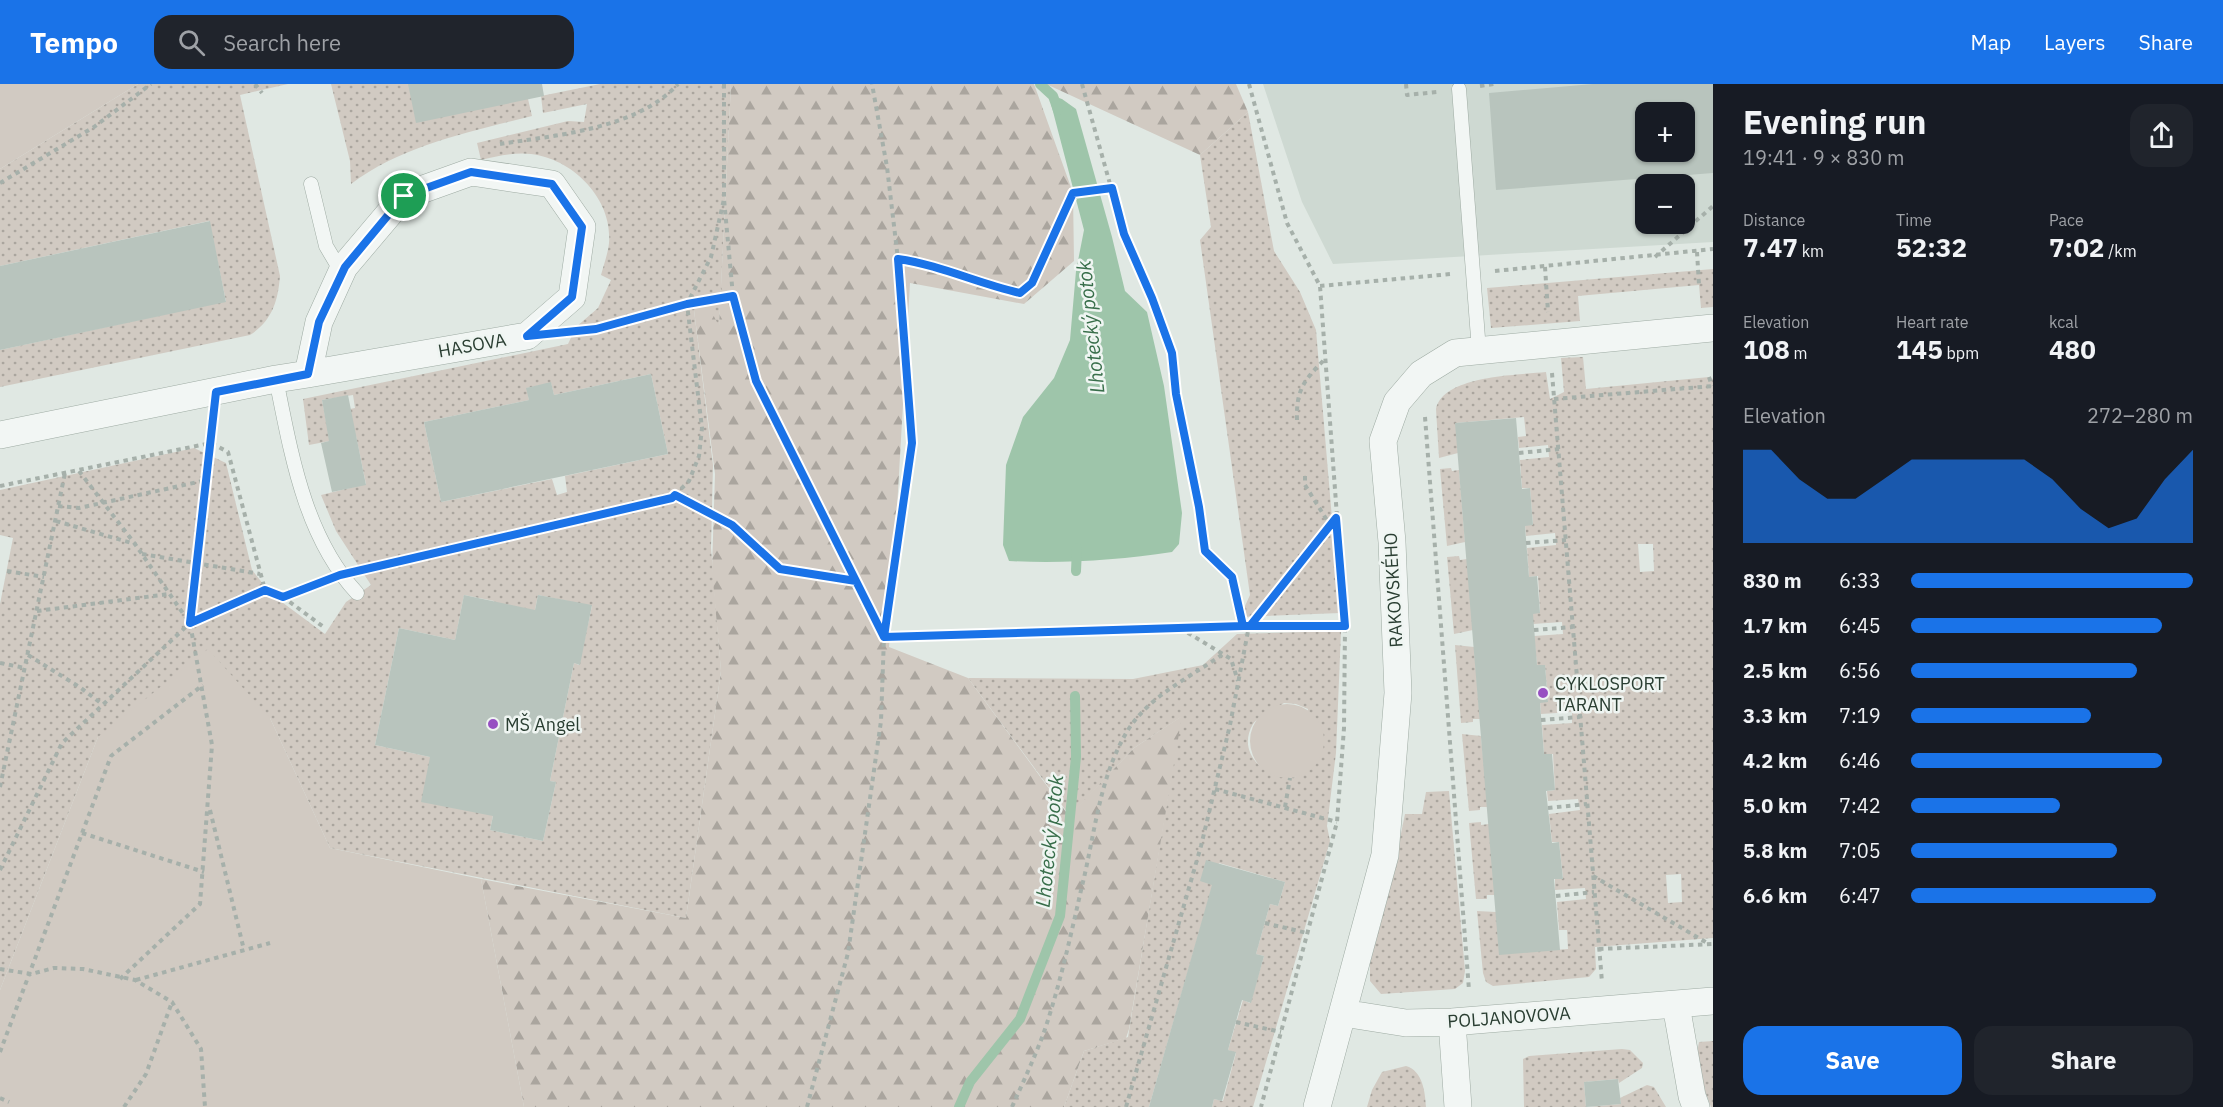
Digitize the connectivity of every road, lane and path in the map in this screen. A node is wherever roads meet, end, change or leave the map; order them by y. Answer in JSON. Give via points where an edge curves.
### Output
{"nodes":[{"id":1,"x":151,"y":84,"type":"edge"},
{"id":2,"x":255,"y":84,"type":"edge"},
{"id":3,"x":724,"y":84,"type":"edge"},
{"id":4,"x":872,"y":84,"type":"edge"},
{"id":5,"x":1083,"y":84,"type":"edge"},
{"id":6,"x":1249,"y":84,"type":"edge"},
{"id":7,"x":1459,"y":89,"type":"dead end"},
{"id":8,"x":262,"y":93,"type":"dead end"},
{"id":9,"x":0,"y":183,"type":"edge"},
{"id":10,"x":311,"y":184,"type":"dead end"},
{"id":11,"x":1110,"y":188,"type":"junction"},
{"id":12,"x":724,"y":199,"type":"junction"},
{"id":13,"x":1713,"y":206,"type":"edge"},
{"id":14,"x":1713,"y":249,"type":"edge"},
{"id":15,"x":1696,"y":252,"type":"junction"},
{"id":16,"x":1654,"y":257,"type":"junction"},
{"id":17,"x":898,"y":259,"type":"junction"},
{"id":18,"x":1545,"y":267,"type":"junction"},
{"id":19,"x":1485,"y":271,"type":"dead end"},
{"id":20,"x":342,"y":273,"type":"junction"},
{"id":21,"x":1454,"y":274,"type":"dead end"},
{"id":22,"x":1700,"y":285,"type":"dead end"},
{"id":23,"x":1320,"y":286,"type":"junction"},
{"id":24,"x":733,"y":296,"type":"junction"},
{"id":25,"x":687,"y":304,"type":"junction"},
{"id":26,"x":1548,"y":312,"type":"dead end"},
{"id":27,"x":1713,"y":328,"type":"edge"},
{"id":28,"x":573,"y":331,"type":"dead end"},
{"id":29,"x":1479,"y":351,"type":"junction"},
{"id":30,"x":1325,"y":359,"type":"junction"},
{"id":31,"x":1552,"y":369,"type":"dead end"},
{"id":32,"x":308,"y":374,"type":"junction"},
{"id":33,"x":1421,"y":374,"type":"junction"},
{"id":34,"x":1709,"y":377,"type":"dead end"},
{"id":35,"x":276,"y":379,"type":"junction"},
{"id":36,"x":1713,"y":386,"type":"edge"},
{"id":37,"x":216,"y":392,"type":"junction"},
{"id":38,"x":1554,"y":399,"type":"junction"},
{"id":39,"x":1297,"y":420,"type":"dead end"},
{"id":40,"x":0,"y":435,"type":"edge"},
{"id":41,"x":211,"y":443,"type":"junction"},
{"id":42,"x":1559,"y":449,"type":"junction"},
{"id":43,"x":1519,"y":453,"type":"dead end"},
{"id":44,"x":78,"y":470,"type":"junction"},
{"id":45,"x":65,"y":473,"type":"junction"},
{"id":46,"x":1305,"y":476,"type":"dead end"},
{"id":47,"x":207,"y":480,"type":"junction"},
{"id":48,"x":0,"y":486,"type":"edge"},
{"id":49,"x":675,"y":495,"type":"junction"},
{"id":50,"x":103,"y":503,"type":"junction"},
{"id":51,"x":58,"y":506,"type":"junction"},
{"id":52,"x":1336,"y":518,"type":"junction"},
{"id":53,"x":55,"y":520,"type":"junction"},
{"id":54,"x":1330,"y":525,"type":"junction"},
{"id":55,"x":1566,"y":540,"type":"junction"},
{"id":56,"x":1526,"y":543,"type":"dead end"},
{"id":57,"x":135,"y":544,"type":"junction"},
{"id":58,"x":142,"y":554,"type":"junction"},
{"id":59,"x":197,"y":563,"type":"junction"},
{"id":60,"x":7,"y":571,"type":"dead end"},
{"id":61,"x":260,"y":574,"type":"junction"},
{"id":62,"x":340,"y":575,"type":"junction"},
{"id":63,"x":44,"y":577,"type":"junction"},
{"id":64,"x":856,"y":581,"type":"junction"},
{"id":65,"x":265,"y":590,"type":"junction"},
{"id":66,"x":357,"y":593,"type":"dead end"},
{"id":67,"x":169,"y":594,"type":"junction"},
{"id":68,"x":283,"y":597,"type":"junction"},
{"id":69,"x":37,"y":611,"type":"junction"},
{"id":70,"x":190,"y":623,"type":"junction"},
{"id":71,"x":1243,"y":626,"type":"junction"},
{"id":72,"x":1250,"y":626,"type":"junction"},
{"id":73,"x":1345,"y":626,"type":"junction"},
{"id":74,"x":1180,"y":627,"type":"junction"},
{"id":75,"x":1573,"y":627,"type":"junction"},
{"id":76,"x":325,"y":628,"type":"dead end"},
{"id":77,"x":1534,"y":630,"type":"dead end"},
{"id":78,"x":884,"y":637,"type":"junction"},
{"id":79,"x":1223,"y":654,"type":"junction"},
{"id":80,"x":28,"y":655,"type":"junction"},
{"id":81,"x":0,"y":663,"type":"edge"},
{"id":82,"x":25,"y":668,"type":"junction"},
{"id":83,"x":1239,"y":682,"type":"junction"},
{"id":84,"x":203,"y":685,"type":"junction"},
{"id":85,"x":102,"y":704,"type":"junction"},
{"id":86,"x":1580,"y":717,"type":"junction"},
{"id":87,"x":1541,"y":720,"type":"dead end"},
{"id":88,"x":0,"y":758,"type":"edge"},
{"id":89,"x":6,"y":759,"type":"junction"},
{"id":90,"x":1290,"y":778,"type":"dead end"},
{"id":91,"x":0,"y":787,"type":"edge"},
{"id":92,"x":1215,"y":789,"type":"junction"},
{"id":93,"x":209,"y":804,"type":"junction"},
{"id":94,"x":1587,"y":804,"type":"junction"},
{"id":95,"x":1285,"y":807,"type":"junction"},
{"id":96,"x":1548,"y":808,"type":"dead end"},
{"id":97,"x":1337,"y":822,"type":"junction"},
{"id":98,"x":82,"y":832,"type":"junction"},
{"id":99,"x":0,"y":870,"type":"edge"},
{"id":100,"x":204,"y":872,"type":"junction"},
{"id":101,"x":1593,"y":876,"type":"junction"},
{"id":102,"x":1594,"y":892,"type":"junction"},
{"id":103,"x":1556,"y":896,"type":"dead end"},
{"id":104,"x":1265,"y":922,"type":"dead end"},
{"id":105,"x":1307,"y":933,"type":"junction"},
{"id":106,"x":270,"y":943,"type":"dead end"},
{"id":107,"x":1711,"y":944,"type":"edge"},
{"id":108,"x":1599,"y":949,"type":"junction"},
{"id":109,"x":244,"y":950,"type":"junction"},
{"id":110,"x":0,"y":969,"type":"edge"},
{"id":111,"x":31,"y":974,"type":"junction"},
{"id":112,"x":120,"y":979,"type":"junction"},
{"id":113,"x":135,"y":980,"type":"junction"},
{"id":114,"x":1602,"y":984,"type":"dead end"},
{"id":115,"x":1470,"y":997,"type":"dead end"},
{"id":116,"x":1713,"y":1001,"type":"edge"},
{"id":117,"x":172,"y":1002,"type":"junction"},
{"id":118,"x":1676,"y":1005,"type":"junction"},
{"id":119,"x":1342,"y":1013,"type":"junction"},
{"id":120,"x":1236,"y":1022,"type":"dead end"},
{"id":121,"x":1452,"y":1022,"type":"junction"},
{"id":122,"x":1281,"y":1032,"type":"junction"},
{"id":123,"x":0,"y":1052,"type":"edge"},
{"id":124,"x":0,"y":1098,"type":"edge"},
{"id":125,"x":9,"y":1102,"type":"dead end"},
{"id":126,"x":124,"y":1107,"type":"edge"},
{"id":127,"x":205,"y":1107,"type":"edge"},
{"id":128,"x":807,"y":1107,"type":"edge"},
{"id":129,"x":1012,"y":1107,"type":"edge"},
{"id":130,"x":1126,"y":1107,"type":"edge"},
{"id":131,"x":1261,"y":1107,"type":"edge"},
{"id":132,"x":1317,"y":1107,"type":"edge"},
{"id":133,"x":1458,"y":1107,"type":"edge"},
{"id":134,"x":1696,"y":1107,"type":"edge"}],
"edges":[{"from":1,"to":9,"type":"path","via":[[93,127]]},
{"from":2,"to":8,"type":"path"},
{"from":3,"to":12,"type":"path"},
{"from":4,"to":17,"type":"path"},
{"from":5,"to":11,"type":"path"},
{"from":6,"to":23,"type":"path","via":[[1287,223]]},
{"from":7,"to":29,"type":"lane"},
{"from":10,"to":20,"type":"lane","via":[[326,246]]},
{"from":11,"to":17,"type":"path","via":[[1073,193],[1032,283],[1020,293],[920,262]]},
{"from":11,"to":71,"type":"path","via":[[1124,234],[1172,353],[1205,551],[1232,577]]},
{"from":12,"to":24,"type":"path"},
{"from":12,"to":25,"type":"path","via":[[711,257]]},
{"from":13,"to":16,"type":"path"},
{"from":14,"to":15,"type":"path"},
{"from":15,"to":16,"type":"path"},
{"from":15,"to":22,"type":"path"},
{"from":16,"to":18,"type":"path"},
{"from":17,"to":78,"type":"path","via":[[912,443]]},
{"from":18,"to":19,"type":"path"},
{"from":18,"to":26,"type":"path"},
{"from":20,"to":32,"type":"street","name":"HASOVA","via":[[319,322]]},
{"from":20,"to":32,"type":"street","name":"HASOVA","via":[[404,196],[471,172],[552,184],[582,227],[572,297],[527,336]]},
{"from":21,"to":23,"type":"path"},
{"from":23,"to":30,"type":"path"},
{"from":24,"to":25,"type":"path"},
{"from":24,"to":64,"type":"path","via":[[756,381]]},
{"from":25,"to":28,"type":"path","via":[[596,329]]},
{"from":25,"to":49,"type":"path","via":[[702,428],[699,456],[688,481]]},
{"from":27,"to":29,"type":"street","name":"RAKOVSKÉHO"},
{"from":29,"to":33,"type":"street","name":"RAKOVSKÉHO","via":[[1455,353]]},
{"from":30,"to":39,"type":"path","via":[[1306,378],[1297,400]]},
{"from":30,"to":52,"type":"path"},
{"from":31,"to":38,"type":"path"},
{"from":32,"to":35,"type":"street","name":"HASOVA"},
{"from":33,"to":115,"type":"path"},
{"from":33,"to":119,"type":"street","name":"RAKOVSKÉHO","via":[[1397,402],[1383,441],[1398,693],[1385,855]]},
{"from":34,"to":36,"type":"path"},
{"from":35,"to":37,"type":"street","name":"HASOVA"},
{"from":35,"to":62,"type":"lane","via":[[306,508]]},
{"from":36,"to":38,"type":"path"},
{"from":37,"to":40,"type":"street","name":"HASOVA"},
{"from":37,"to":41,"type":"path"},
{"from":38,"to":42,"type":"path"},
{"from":41,"to":44,"type":"path"},
{"from":41,"to":47,"type":"path"},
{"from":41,"to":61,"type":"path","via":[[228,452]]},
{"from":42,"to":43,"type":"path"},
{"from":42,"to":55,"type":"path"},
{"from":44,"to":45,"type":"path"},
{"from":44,"to":50,"type":"path"},
{"from":45,"to":48,"type":"path"},
{"from":45,"to":51,"type":"path"},
{"from":46,"to":54,"type":"path","via":[[1305,485]]},
{"from":47,"to":50,"type":"path"},
{"from":47,"to":59,"type":"path"},
{"from":49,"to":62,"type":"path"},
{"from":49,"to":64,"type":"path","via":[[732,525],[780,569]]},
{"from":50,"to":51,"type":"path","via":[[79,508]]},
{"from":50,"to":57,"type":"path"},
{"from":51,"to":53,"type":"path"},
{"from":52,"to":54,"type":"path"},
{"from":52,"to":73,"type":"path"},
{"from":53,"to":57,"type":"path"},
{"from":53,"to":63,"type":"path"},
{"from":54,"to":72,"type":"path"},
{"from":55,"to":56,"type":"path"},
{"from":55,"to":75,"type":"path"},
{"from":57,"to":58,"type":"path"},
{"from":58,"to":59,"type":"path"},
{"from":58,"to":67,"type":"path"},
{"from":59,"to":61,"type":"path"},
{"from":59,"to":70,"type":"path"},
{"from":60,"to":63,"type":"path"},
{"from":61,"to":65,"type":"path"},
{"from":62,"to":66,"type":"lane"},
{"from":62,"to":68,"type":"path"},
{"from":63,"to":69,"type":"path"},
{"from":64,"to":78,"type":"path"},
{"from":65,"to":68,"type":"path"},
{"from":65,"to":70,"type":"path"},
{"from":67,"to":69,"type":"path"},
{"from":67,"to":70,"type":"path"},
{"from":68,"to":76,"type":"path"},
{"from":69,"to":80,"type":"path"},
{"from":70,"to":84,"type":"path"},
{"from":70,"to":85,"type":"path"},
{"from":71,"to":72,"type":"path"},
{"from":71,"to":74,"type":"path"},
{"from":72,"to":73,"type":"path"},
{"from":72,"to":83,"type":"path"},
{"from":73,"to":97,"type":"path","via":[[1344,728]]},
{"from":74,"to":78,"type":"path"},
{"from":74,"to":79,"type":"path"},
{"from":75,"to":77,"type":"path"},
{"from":75,"to":86,"type":"path"},
{"from":78,"to":128,"type":"path","via":[[881,721],[848,953]]},
{"from":79,"to":83,"type":"path","via":[[1231,659]]},
{"from":79,"to":129,"type":"path","via":[[1154,702],[1129,729],[1116,755],[1099,802],[1082,886],[1044,1032]]},
{"from":80,"to":82,"type":"path"},
{"from":80,"to":85,"type":"path"},
{"from":81,"to":82,"type":"path"},
{"from":82,"to":89,"type":"path"},
{"from":83,"to":92,"type":"path"},
{"from":84,"to":93,"type":"path","via":[[212,745]]},
{"from":84,"to":98,"type":"path","via":[[111,756]]},
{"from":85,"to":99,"type":"path","via":[[62,743]]},
{"from":86,"to":87,"type":"path"},
{"from":86,"to":94,"type":"path"},
{"from":88,"to":89,"type":"path"},
{"from":89,"to":91,"type":"path"},
{"from":90,"to":95,"type":"path"},
{"from":92,"to":95,"type":"path"},
{"from":92,"to":130,"type":"path"},
{"from":93,"to":100,"type":"path"},
{"from":93,"to":109,"type":"path"},
{"from":94,"to":96,"type":"path"},
{"from":94,"to":101,"type":"path"},
{"from":95,"to":97,"type":"path"},
{"from":97,"to":105,"type":"path"},
{"from":98,"to":100,"type":"path"},
{"from":98,"to":111,"type":"path"},
{"from":100,"to":112,"type":"path","via":[[200,904]]},
{"from":101,"to":102,"type":"path"},
{"from":101,"to":107,"type":"path"},
{"from":102,"to":103,"type":"path"},
{"from":102,"to":108,"type":"path"},
{"from":104,"to":105,"type":"path"},
{"from":105,"to":122,"type":"path"},
{"from":106,"to":109,"type":"path"},
{"from":107,"to":108,"type":"path"},
{"from":108,"to":114,"type":"path"},
{"from":109,"to":113,"type":"path"},
{"from":110,"to":111,"type":"path"},
{"from":111,"to":112,"type":"path","via":[[54,968],[83,969]]},
{"from":111,"to":123,"type":"path"},
{"from":112,"to":113,"type":"path"},
{"from":113,"to":117,"type":"path"},
{"from":116,"to":118,"type":"street","name":"POLJANOVOVA"},
{"from":117,"to":126,"type":"path","via":[[146,1074]]},
{"from":117,"to":127,"type":"path","via":[[201,1049]]},
{"from":118,"to":121,"type":"street","name":"POLJANOVOVA"},
{"from":118,"to":134,"type":"street"},
{"from":119,"to":121,"type":"street","name":"POLJANOVOVA","via":[[1406,1023]]},
{"from":119,"to":132,"type":"street","name":"RAKOVSKÉHO"},
{"from":120,"to":122,"type":"path"},
{"from":121,"to":133,"type":"street"},
{"from":122,"to":131,"type":"path"},
{"from":124,"to":125,"type":"path"}]}
